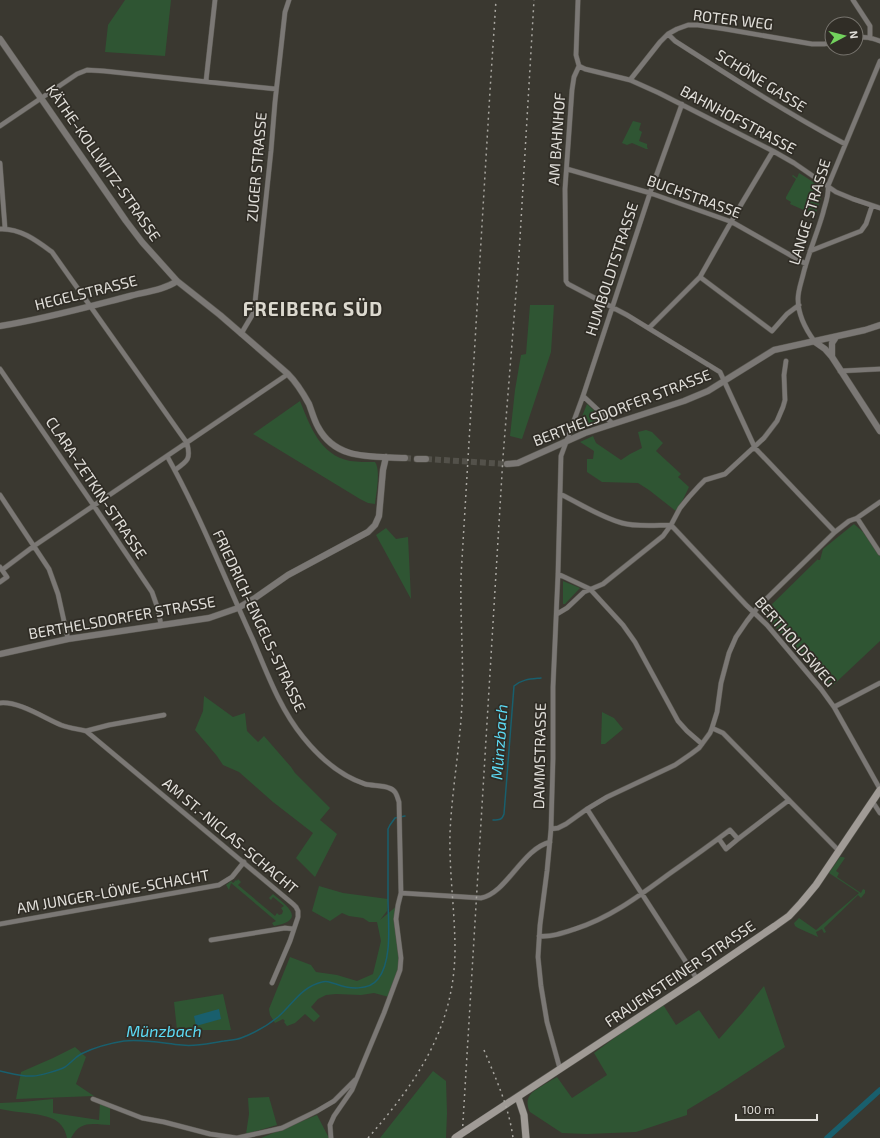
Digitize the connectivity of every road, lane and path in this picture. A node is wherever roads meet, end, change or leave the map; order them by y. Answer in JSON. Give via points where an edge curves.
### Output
{"nodes":[{"id":1,"x":215,"y":0,"type":"edge"},
{"id":2,"x":289,"y":0,"type":"edge"},
{"id":3,"x":578,"y":0,"type":"edge"},
{"id":4,"x":853,"y":0,"type":"edge"},
{"id":5,"x":668,"y":34,"type":"junction"},
{"id":6,"x":864,"y":37,"type":"edge"},
{"id":7,"x":870,"y":37,"type":"junction"},
{"id":8,"x":0,"y":39,"type":"edge"},
{"id":9,"x":880,"y":41,"type":"edge"},
{"id":10,"x":824,"y":44,"type":"edge"},
{"id":11,"x":880,"y":61,"type":"edge"},
{"id":12,"x":579,"y":66,"type":"junction"},
{"id":13,"x":630,"y":80,"type":"junction"},
{"id":14,"x":206,"y":81,"type":"junction"},
{"id":15,"x":276,"y":89,"type":"junction"},
{"id":16,"x":41,"y":98,"type":"junction"},
{"id":17,"x":682,"y":104,"type":"junction"},
{"id":18,"x":0,"y":126,"type":"edge"},
{"id":19,"x":845,"y":144,"type":"junction"},
{"id":20,"x":773,"y":151,"type":"junction"},
{"id":21,"x":0,"y":163,"type":"edge"},
{"id":22,"x":567,"y":169,"type":"junction"},
{"id":23,"x":828,"y":186,"type":"junction"},
{"id":24,"x":650,"y":193,"type":"junction"},
{"id":25,"x":872,"y":206,"type":"junction"},
{"id":26,"x":880,"y":208,"type":"edge"},
{"id":27,"x":732,"y":222,"type":"junction"},
{"id":28,"x":2,"y":228,"type":"edge"},
{"id":29,"x":810,"y":251,"type":"junction"},
{"id":30,"x":806,"y":264,"type":"junction"},
{"id":31,"x":700,"y":277,"type":"junction"},
{"id":32,"x":177,"y":281,"type":"junction"},
{"id":33,"x":799,"y":305,"type":"junction"},
{"id":34,"x":90,"y":306,"type":"junction"},
{"id":35,"x":612,"y":307,"type":"junction"},
{"id":36,"x":880,"y":325,"type":"edge"},
{"id":37,"x":0,"y":326,"type":"edge"},
{"id":38,"x":649,"y":328,"type":"junction"},
{"id":39,"x":241,"y":334,"type":"junction"},
{"id":40,"x":836,"y":337,"type":"junction"},
{"id":41,"x":815,"y":342,"type":"junction"},
{"id":42,"x":832,"y":357,"type":"junction"},
{"id":43,"x":786,"y":361,"type":"dead end"},
{"id":44,"x":0,"y":369,"type":"edge"},
{"id":45,"x":880,"y":369,"type":"edge"},
{"id":46,"x":840,"y":371,"type":"junction"},
{"id":47,"x":288,"y":374,"type":"junction"},
{"id":48,"x":725,"y":381,"type":"junction"},
{"id":49,"x":583,"y":396,"type":"junction"},
{"id":50,"x":613,"y":424,"type":"junction"},
{"id":51,"x":880,"y":431,"type":"edge"},
{"id":52,"x":566,"y":442,"type":"junction"},
{"id":53,"x":188,"y":443,"type":"junction"},
{"id":54,"x":755,"y":448,"type":"junction"},
{"id":55,"x":167,"y":456,"type":"junction"},
{"id":56,"x":386,"y":457,"type":"junction"},
{"id":57,"x":405,"y":458,"type":"tunnel mouth"},
{"id":58,"x":417,"y":459,"type":"tunnel mouth"},
{"id":59,"x":426,"y":460,"type":"tunnel mouth"},
{"id":60,"x":507,"y":464,"type":"tunnel mouth"},
{"id":61,"x":174,"y":470,"type":"junction"},
{"id":62,"x":560,"y":494,"type":"junction"},
{"id":63,"x":0,"y":495,"type":"edge"},
{"id":64,"x":880,"y":502,"type":"edge"},
{"id":65,"x":94,"y":506,"type":"junction"},
{"id":66,"x":856,"y":518,"type":"junction"},
{"id":67,"x":672,"y":525,"type":"junction"},
{"id":68,"x":835,"y":532,"type":"junction"},
{"id":69,"x":34,"y":546,"type":"junction"},
{"id":70,"x":880,"y":553,"type":"edge"},
{"id":71,"x":1,"y":568,"type":"edge"},
{"id":72,"x":558,"y":574,"type":"junction"},
{"id":73,"x":0,"y":582,"type":"edge"},
{"id":74,"x":590,"y":589,"type":"junction"},
{"id":75,"x":238,"y":608,"type":"junction"},
{"id":76,"x":754,"y":613,"type":"junction"},
{"id":77,"x":557,"y":614,"type":"junction"},
{"id":78,"x":161,"y":625,"type":"junction"},
{"id":79,"x":68,"y":639,"type":"junction"},
{"id":80,"x":0,"y":654,"type":"edge"},
{"id":81,"x":880,"y":683,"type":"edge"},
{"id":82,"x":0,"y":703,"type":"edge"},
{"id":83,"x":834,"y":707,"type":"junction"},
{"id":84,"x":164,"y":716,"type":"dead end"},
{"id":85,"x":712,"y":728,"type":"junction"},
{"id":86,"x":86,"y":731,"type":"junction"},
{"id":87,"x":702,"y":744,"type":"junction"},
{"id":88,"x":880,"y":790,"type":"edge"},
{"id":89,"x":789,"y":800,"type":"junction"},
{"id":90,"x":872,"y":801,"type":"junction"},
{"id":91,"x":587,"y":809,"type":"junction"},
{"id":92,"x":880,"y":813,"type":"edge"},
{"id":93,"x":551,"y":829,"type":"junction"},
{"id":94,"x":719,"y":838,"type":"junction"},
{"id":95,"x":738,"y":839,"type":"junction"},
{"id":96,"x":550,"y":842,"type":"junction"},
{"id":97,"x":839,"y":851,"type":"junction"},
{"id":98,"x":244,"y":862,"type":"junction"},
{"id":99,"x":402,"y":893,"type":"junction"},
{"id":100,"x":642,"y":894,"type":"junction"},
{"id":101,"x":0,"y":924,"type":"edge"},
{"id":102,"x":294,"y":929,"type":"junction"},
{"id":103,"x":539,"y":936,"type":"junction"},
{"id":104,"x":211,"y":940,"type":"dead end"},
{"id":105,"x":697,"y":979,"type":"junction"},
{"id":106,"x":272,"y":983,"type":"dead end"},
{"id":107,"x":560,"y":1069,"type":"junction"},
{"id":108,"x":356,"y":1079,"type":"junction"},
{"id":109,"x":518,"y":1097,"type":"junction"},
{"id":110,"x":93,"y":1099,"type":"dead end"},
{"id":111,"x":331,"y":1138,"type":"edge"},
{"id":112,"x":455,"y":1138,"type":"edge"},
{"id":113,"x":526,"y":1138,"type":"edge"}],
"edges":[{"from":1,"to":14,"type":"street"},
{"from":2,"to":15,"type":"street","name":"ZUGER STRASSE"},
{"from":3,"to":12,"type":"street","name":"AM BAHNHOF","via":[[576,55]]},
{"from":4,"to":7,"type":"street","via":[[870,26]]},
{"from":5,"to":10,"type":"street","name":"ROTER WEG","via":[[683,27],[698,25]]},
{"from":5,"to":13,"type":"street","name":"ROTER WEG"},
{"from":5,"to":19,"type":"street","name":"SCHÖNE GASSE","via":[[754,91]]},
{"from":6,"to":7,"type":"street"},
{"from":7,"to":9,"type":"street"},
{"from":8,"to":16,"type":"street","name":"KÄTHE-KOLLWITZ-STRASSE"},
{"from":11,"to":19,"type":"street","name":"LANGE STRASSE"},
{"from":12,"to":13,"type":"street","name":"BAHNHOFSTRASSE"},
{"from":12,"to":22,"type":"street","name":"AM BAHNHOF","via":[[573,83]]},
{"from":13,"to":17,"type":"street","name":"BAHNHOFSTRASSE"},
{"from":14,"to":15,"type":"street"},
{"from":14,"to":16,"type":"street","via":[[87,70]]},
{"from":15,"to":39,"type":"street","name":"ZUGER STRASSE","via":[[254,312]]},
{"from":16,"to":18,"type":"street"},
{"from":16,"to":32,"type":"street","name":"KÄTHE-KOLLWITZ-STRASSE","via":[[126,222]]},
{"from":17,"to":20,"type":"street","name":"BAHNHOFSTRASSE"},
{"from":17,"to":24,"type":"street","name":"HUMBOLDTSTRASSE"},
{"from":19,"to":23,"type":"street","name":"LANGE STRASSE"},
{"from":20,"to":23,"type":"street","name":"BAHNHOFSTRASSE"},
{"from":20,"to":27,"type":"street"},
{"from":21,"to":28,"type":"street"},
{"from":22,"to":24,"type":"street","name":"BUCHSTRASSE"},
{"from":22,"to":35,"type":"street","name":"AM BAHNHOF","via":[[566,281]]},
{"from":23,"to":25,"type":"street","name":"BAHNHOFSTRASSE","via":[[836,192]]},
{"from":23,"to":29,"type":"street","name":"LANGE STRASSE","via":[[818,231]]},
{"from":24,"to":27,"type":"street","name":"BUCHSTRASSE"},
{"from":24,"to":35,"type":"street","name":"HUMBOLDTSTRASSE"},
{"from":25,"to":26,"type":"street","name":"BAHNHOFSTRASSE"},
{"from":25,"to":29,"type":"street","via":[[861,231]]},
{"from":27,"to":30,"type":"street","name":"BUCHSTRASSE"},
{"from":27,"to":31,"type":"street"},
{"from":28,"to":34,"type":"street","via":[[37,240],[52,252]]},
{"from":29,"to":30,"type":"street","name":"LANGE STRASSE"},
{"from":30,"to":33,"type":"street","name":"LANGE STRASSE","via":[[799,291]]},
{"from":31,"to":33,"type":"street","via":[[772,330]]},
{"from":31,"to":38,"type":"street"},
{"from":32,"to":34,"type":"street","name":"HEGELSTRASSE","via":[[163,288]]},
{"from":32,"to":39,"type":"street","name":"KÄTHE-KOLLWITZ-STRASSE"},
{"from":33,"to":41,"type":"street","name":"LANGE STRASSE","via":[[808,331]]},
{"from":34,"to":37,"type":"street","name":"HEGELSTRASSE"},
{"from":34,"to":53,"type":"street"},
{"from":35,"to":38,"type":"street"},
{"from":35,"to":49,"type":"street","name":"HUMBOLDTSTRASSE"},
{"from":36,"to":40,"type":"street","name":"BERTHELSDORFER STRASSE"},
{"from":38,"to":48,"type":"street","via":[[720,372]]},
{"from":39,"to":47,"type":"street","name":"KÄTHE-KOLLWITZ-STRASSE"},
{"from":40,"to":41,"type":"street","name":"BERTHELSDORFER STRASSE"},
{"from":40,"to":42,"type":"street","via":[[832,343]]},
{"from":41,"to":42,"type":"street"},
{"from":41,"to":48,"type":"street","name":"BERTHELSDORFER STRASSE","via":[[774,350]]},
{"from":42,"to":46,"type":"street"},
{"from":43,"to":54,"type":"street","via":[[785,400],[782,412],[768,435]]},
{"from":44,"to":65,"type":"street","name":"CLARA-ZETKIN-STRASSE"},
{"from":45,"to":46,"type":"street"},
{"from":46,"to":51,"type":"street"},
{"from":47,"to":53,"type":"street"},
{"from":47,"to":56,"type":"street","name":"KÄTHE-KOLLWITZ-STRASSE","via":[[298,385],[328,441],[350,454]]},
{"from":48,"to":50,"type":"street","name":"BERTHELSDORFER STRASSE","via":[[690,398]]},
{"from":48,"to":54,"type":"street"},
{"from":49,"to":50,"type":"street"},
{"from":49,"to":52,"type":"street","name":"HUMBOLDTSTRASSE"},
{"from":50,"to":52,"type":"street","name":"BERTHELSDORFER STRASSE"},
{"from":52,"to":60,"type":"street","name":"BERTHELSDORFER STRASSE","via":[[518,463]]},
{"from":52,"to":62,"type":"street","name":"DAMMSTRASSE","via":[[561,456]]},
{"from":53,"to":55,"type":"street"},
{"from":53,"to":61,"type":"street","via":[[186,463]]},
{"from":54,"to":67,"type":"street","via":[[725,474],[705,480],[680,508]]},
{"from":54,"to":68,"type":"street"},
{"from":55,"to":61,"type":"street","name":"FRIEDRICH-ENGELS-STRASSE"},
{"from":55,"to":65,"type":"street"},
{"from":56,"to":57,"type":"street"},
{"from":56,"to":75,"type":"street","name":"BERTHELSDORFER STRASSE","via":[[379,516],[375,525],[368,532],[288,574]]},
{"from":58,"to":59,"type":"street"},
{"from":61,"to":75,"type":"street","name":"FRIEDRICH-ENGELS-STRASSE"},
{"from":62,"to":67,"type":"street","via":[[621,523]]},
{"from":62,"to":72,"type":"street","name":"DAMMSTRASSE"},
{"from":63,"to":69,"type":"street"},
{"from":64,"to":66,"type":"street"},
{"from":65,"to":69,"type":"street"},
{"from":65,"to":78,"type":"street","name":"CLARA-ZETKIN-STRASSE","via":[[152,592]]},
{"from":66,"to":68,"type":"street"},
{"from":66,"to":70,"type":"street"},
{"from":67,"to":74,"type":"street","via":[[663,536],[603,584]]},
{"from":67,"to":76,"type":"street","name":"BERTHOLDSWEG"},
{"from":68,"to":76,"type":"street"},
{"from":69,"to":71,"type":"street"},
{"from":69,"to":79,"type":"street","via":[[48,569],[55,588]]},
{"from":71,"to":73,"type":"street","via":[[7,577]]},
{"from":72,"to":74,"type":"street"},
{"from":72,"to":77,"type":"street","name":"DAMMSTRASSE"},
{"from":74,"to":77,"type":"street"},
{"from":74,"to":87,"type":"street","via":[[635,642],[678,721]]},
{"from":75,"to":78,"type":"street","name":"BERTHELSDORFER STRASSE","via":[[209,618]]},
{"from":75,"to":99,"type":"street","name":"FRIEDRICH-ENGELS-STRASSE","via":[[275,690],[303,737],[320,755],[356,780],[390,788],[397,794],[400,810]]},
{"from":76,"to":83,"type":"street","name":"BERTHOLDSWEG","via":[[767,625]]},
{"from":76,"to":85,"type":"street","via":[[736,637],[729,653]]},
{"from":77,"to":93,"type":"street","name":"DAMMSTRASSE"},
{"from":78,"to":79,"type":"street","name":"BERTHELSDORFER STRASSE"},
{"from":79,"to":80,"type":"street","name":"BERTHELSDORFER STRASSE"},
{"from":81,"to":83,"type":"street"},
{"from":82,"to":86,"type":"street","name":"AM ST.-NICLAS-SCHACHT","via":[[7,702],[63,726]]},
{"from":83,"to":88,"type":"street","name":"BERTHOLDSWEG"},
{"from":84,"to":86,"type":"street","name":"AM ST.-NICLAS-SCHACHT"},
{"from":85,"to":87,"type":"street"},
{"from":85,"to":89,"type":"street","via":[[723,733]]},
{"from":86,"to":98,"type":"street","name":"AM ST.-NICLAS-SCHACHT"},
{"from":87,"to":91,"type":"street","via":[[675,765]]},
{"from":88,"to":90,"type":"main road","name":"FRAUENSTEINER STRASSE"},
{"from":89,"to":95,"type":"street"},
{"from":89,"to":97,"type":"street"},
{"from":90,"to":92,"type":"street"},
{"from":90,"to":97,"type":"main road","name":"FRAUENSTEINER STRASSE"},
{"from":91,"to":93,"type":"street","via":[[566,824]]},
{"from":91,"to":100,"type":"street"},
{"from":93,"to":96,"type":"street","name":"DAMMSTRASSE"},
{"from":94,"to":95,"type":"street","via":[[730,830]]},
{"from":94,"to":95,"type":"street","via":[[726,849]]},
{"from":94,"to":100,"type":"street"},
{"from":96,"to":99,"type":"street","via":[[536,849],[486,897]]},
{"from":96,"to":103,"type":"street","name":"DAMMSTRASSE"},
{"from":97,"to":105,"type":"main road","name":"FRAUENSTEINER STRASSE","via":[[816,885],[789,916]]},
{"from":98,"to":101,"type":"street","name":"AM JUNGER-LÖWE-SCHACHT","via":[[232,877],[218,885]]},
{"from":98,"to":102,"type":"street","name":"AM ST.-NICLAS-SCHACHT","via":[[296,907],[298,917]]},
{"from":99,"to":108,"type":"street","via":[[396,920],[400,970]]},
{"from":100,"to":103,"type":"street","via":[[591,924],[565,933]]},
{"from":100,"to":105,"type":"street"},
{"from":102,"to":104,"type":"street","via":[[284,928]]},
{"from":102,"to":106,"type":"street","name":"AM ST.-NICLAS-SCHACHT"},
{"from":103,"to":107,"type":"street","name":"DAMMSTRASSE","via":[[541,986],[547,1022]]},
{"from":105,"to":107,"type":"main road","name":"FRAUENSTEINER STRASSE"},
{"from":107,"to":109,"type":"main road","name":"FRAUENSTEINER STRASSE"},
{"from":108,"to":110,"type":"street","via":[[334,1101],[317,1111],[276,1130],[237,1138],[142,1118]]},
{"from":108,"to":111,"type":"street","via":[[330,1125]]},
{"from":109,"to":112,"type":"main road","name":"FRAUENSTEINER STRASSE","bridge":true},
{"from":109,"to":113,"type":"main road","via":[[524,1115]]}]}
